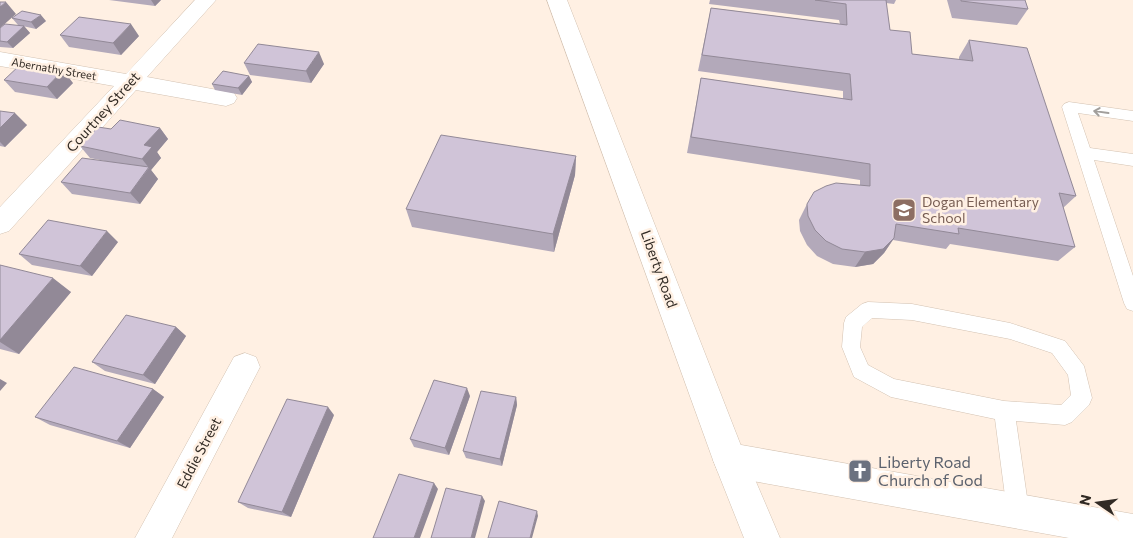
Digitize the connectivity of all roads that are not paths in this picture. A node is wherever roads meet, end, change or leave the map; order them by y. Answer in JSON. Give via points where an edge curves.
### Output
{"nodes":[{"id":1,"x":206,"y":0,"type":"edge"},
{"id":2,"x":557,"y":0,"type":"edge"},
{"id":3,"x":0,"y":59,"type":"edge"},
{"id":4,"x":130,"y":83,"type":"junction"},
{"id":5,"x":226,"y":98,"type":"dead end"},
{"id":6,"x":1133,"y":116,"type":"edge"},
{"id":7,"x":1083,"y":153,"type":"junction"},
{"id":8,"x":1133,"y":160,"type":"edge"},
{"id":9,"x":0,"y":224,"type":"edge"},
{"id":10,"x":1133,"y":304,"type":"edge"},
{"id":11,"x":245,"y":367,"type":"dead end"},
{"id":12,"x":1004,"y":411,"type":"junction"},
{"id":13,"x":730,"y":460,"type":"junction"},
{"id":14,"x":1018,"y":511,"type":"junction"},
{"id":15,"x":1133,"y":532,"type":"edge"},
{"id":16,"x":153,"y":538,"type":"edge"},
{"id":17,"x":762,"y":538,"type":"edge"}],
"edges":[{"from":1,"to":4,"type":"street","name":"Courtney Street"},
{"from":2,"to":13,"type":"street","name":"Liberty Road"},
{"from":3,"to":4,"type":"street","name":"Abernathy Street"},
{"from":4,"to":5,"type":"street","name":"Abernathy Street"},
{"from":4,"to":9,"type":"street","name":"Courtney Street"},
{"from":6,"to":7,"type":"lane","one_way":true,"via":[[1069,107]]},
{"from":7,"to":8,"type":"lane"},
{"from":7,"to":10,"type":"lane"},
{"from":11,"to":16,"type":"street","name":"Eddie Street"},
{"from":12,"to":12,"type":"lane","via":[[891,388],[861,371],[851,348],[853,323],[868,310],[912,312],[1010,331],[1058,346],[1077,372],[1082,398],[1065,415]]},
{"from":12,"to":14,"type":"lane"},
{"from":13,"to":14,"type":"street"},
{"from":13,"to":17,"type":"street","name":"Liberty Road"},
{"from":14,"to":15,"type":"street"}]}
